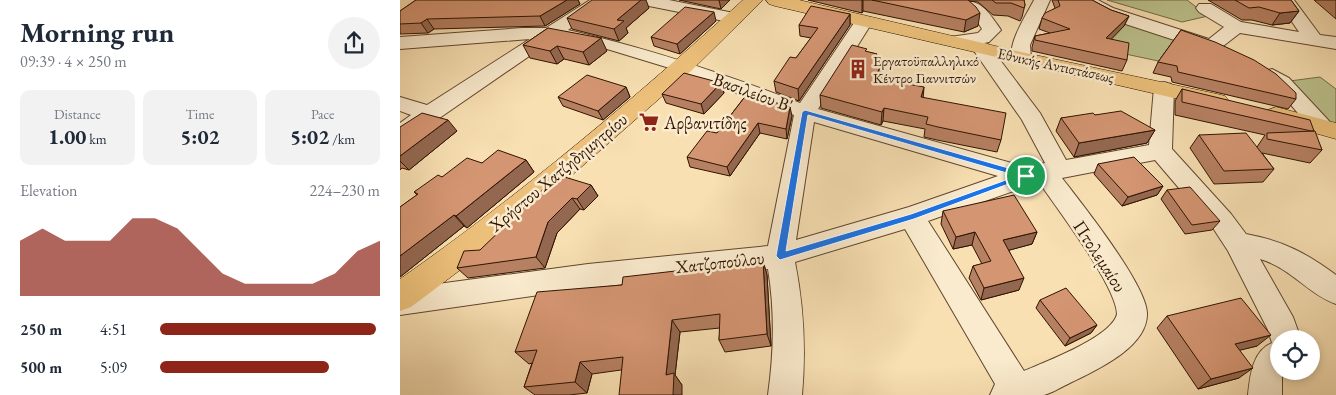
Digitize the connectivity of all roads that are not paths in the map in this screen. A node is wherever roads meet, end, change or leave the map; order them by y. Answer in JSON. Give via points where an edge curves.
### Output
{"nodes":[{"id":1,"x":602,"y":0,"type":"edge"},
{"id":2,"x":644,"y":0,"type":"edge"},
{"id":3,"x":754,"y":0,"type":"edge"},
{"id":4,"x":775,"y":0,"type":"edge"},
{"id":5,"x":962,"y":0,"type":"edge"},
{"id":6,"x":1042,"y":0,"type":"edge"},
{"id":7,"x":1088,"y":0,"type":"edge"},
{"id":8,"x":1286,"y":0,"type":"edge"},
{"id":9,"x":1205,"y":8,"type":"dead end"},
{"id":10,"x":734,"y":18,"type":"junction"},
{"id":11,"x":864,"y":21,"type":"junction"},
{"id":12,"x":1236,"y":27,"type":"junction"},
{"id":13,"x":555,"y":32,"type":"junction"},
{"id":14,"x":1314,"y":39,"type":"junction"},
{"id":15,"x":954,"y":42,"type":"junction"},
{"id":16,"x":400,"y":43,"type":"edge"},
{"id":17,"x":1336,"y":43,"type":"edge"},
{"id":18,"x":1212,"y":46,"type":"junction"},
{"id":19,"x":981,"y":48,"type":"junction"},
{"id":20,"x":1232,"y":53,"type":"edge"},
{"id":21,"x":1021,"y":58,"type":"junction"},
{"id":22,"x":1255,"y":65,"type":"edge"},
{"id":23,"x":683,"y":66,"type":"junction"},
{"id":24,"x":1164,"y":88,"type":"junction"},
{"id":25,"x":400,"y":104,"type":"edge"},
{"id":26,"x":805,"y":112,"type":"junction"},
{"id":27,"x":430,"y":114,"type":"junction"},
{"id":28,"x":1328,"y":128,"type":"edge"},
{"id":29,"x":400,"y":133,"type":"edge"},
{"id":30,"x":1160,"y":151,"type":"junction"},
{"id":31,"x":1043,"y":172,"type":"junction"},
{"id":32,"x":912,"y":217,"type":"junction"},
{"id":33,"x":1238,"y":244,"type":"junction"},
{"id":34,"x":780,"y":256,"type":"junction"},
{"id":35,"x":1336,"y":291,"type":"edge"},
{"id":36,"x":400,"y":297,"type":"edge"},
{"id":37,"x":400,"y":302,"type":"edge"},
{"id":38,"x":1283,"y":330,"type":"edge"},
{"id":39,"x":1270,"y":367,"type":"edge"},
{"id":40,"x":1012,"y":392,"type":"edge"},
{"id":41,"x":785,"y":395,"type":"edge"},
{"id":42,"x":1265,"y":395,"type":"edge"}],
"edges":[{"from":1,"to":13,"type":"street"},
{"from":2,"to":10,"type":"street"},
{"from":3,"to":10,"type":"main road","name":"Χρήστου Χατζηδημητρίου"},
{"from":4,"to":11,"type":"main road","name":"Εθνικής Αντιστάσεως"},
{"from":5,"to":15,"type":"street","via":[[981,14],[992,30],[983,38]]},
{"from":6,"to":21,"type":"street","via":[[1022,45]]},
{"from":7,"to":18,"type":"street","via":[[1106,12]]},
{"from":8,"to":14,"type":"street"},
{"from":9,"to":12,"type":"street"},
{"from":10,"to":23,"type":"main road","name":"Χρήστου Χατζηδημητρίου"},
{"from":11,"to":15,"type":"main road","name":"Εθνικής Αντιστάσεως"},
{"from":11,"to":26,"type":"street"},
{"from":12,"to":14,"type":"street"},
{"from":12,"to":18,"type":"street"},
{"from":13,"to":16,"type":"street"},
{"from":13,"to":23,"type":"street","name":"Βασιλείου Β'"},
{"from":13,"to":27,"type":"street"},
{"from":14,"to":17,"type":"street"},
{"from":15,"to":19,"type":"main road","name":"Εθνικής Αντιστάσεως"},
{"from":18,"to":20,"type":"street"},
{"from":19,"to":21,"type":"main road","name":"Εθνικής Αντιστάσεως"},
{"from":19,"to":31,"type":"street","name":"Πτολεμαίου","via":[[1032,118]]},
{"from":21,"to":24,"type":"main road","name":"Εθνικής Αντιστάσεως"},
{"from":22,"to":28,"type":"street","via":[[1282,82]]},
{"from":23,"to":26,"type":"street","name":"Βασιλείου Β'"},
{"from":23,"to":36,"type":"main road","name":"Χρήστου Χατζηδημητρίου","via":[[474,243]]},
{"from":24,"to":28,"type":"main road","name":"Εθνικής Αντιστάσεως"},
{"from":24,"to":30,"type":"street"},
{"from":25,"to":27,"type":"street"},
{"from":26,"to":31,"type":"street","name":"Βασιλείου Β'"},
{"from":26,"to":34,"type":"street"},
{"from":27,"to":29,"type":"street"},
{"from":30,"to":31,"type":"street"},
{"from":30,"to":33,"type":"street","via":[[1222,221]]},
{"from":31,"to":32,"type":"street","name":"Χατζοπούλου"},
{"from":31,"to":40,"type":"street","name":"Πτολεμαίου","via":[[1121,284],[1132,311],[1130,323],[1121,335],[1094,353]]},
{"from":32,"to":34,"type":"street","name":"Χατζοπούλου"},
{"from":32,"to":40,"type":"street"},
{"from":33,"to":35,"type":"street","via":[[1266,249],[1297,262]]},
{"from":33,"to":38,"type":"street"},
{"from":34,"to":37,"type":"street","name":"Χατζοπούλου","via":[[588,276]]},
{"from":34,"to":41,"type":"street","via":[[787,294],[790,351]]},
{"from":39,"to":42,"type":"street","via":[[1266,372]]}]}
